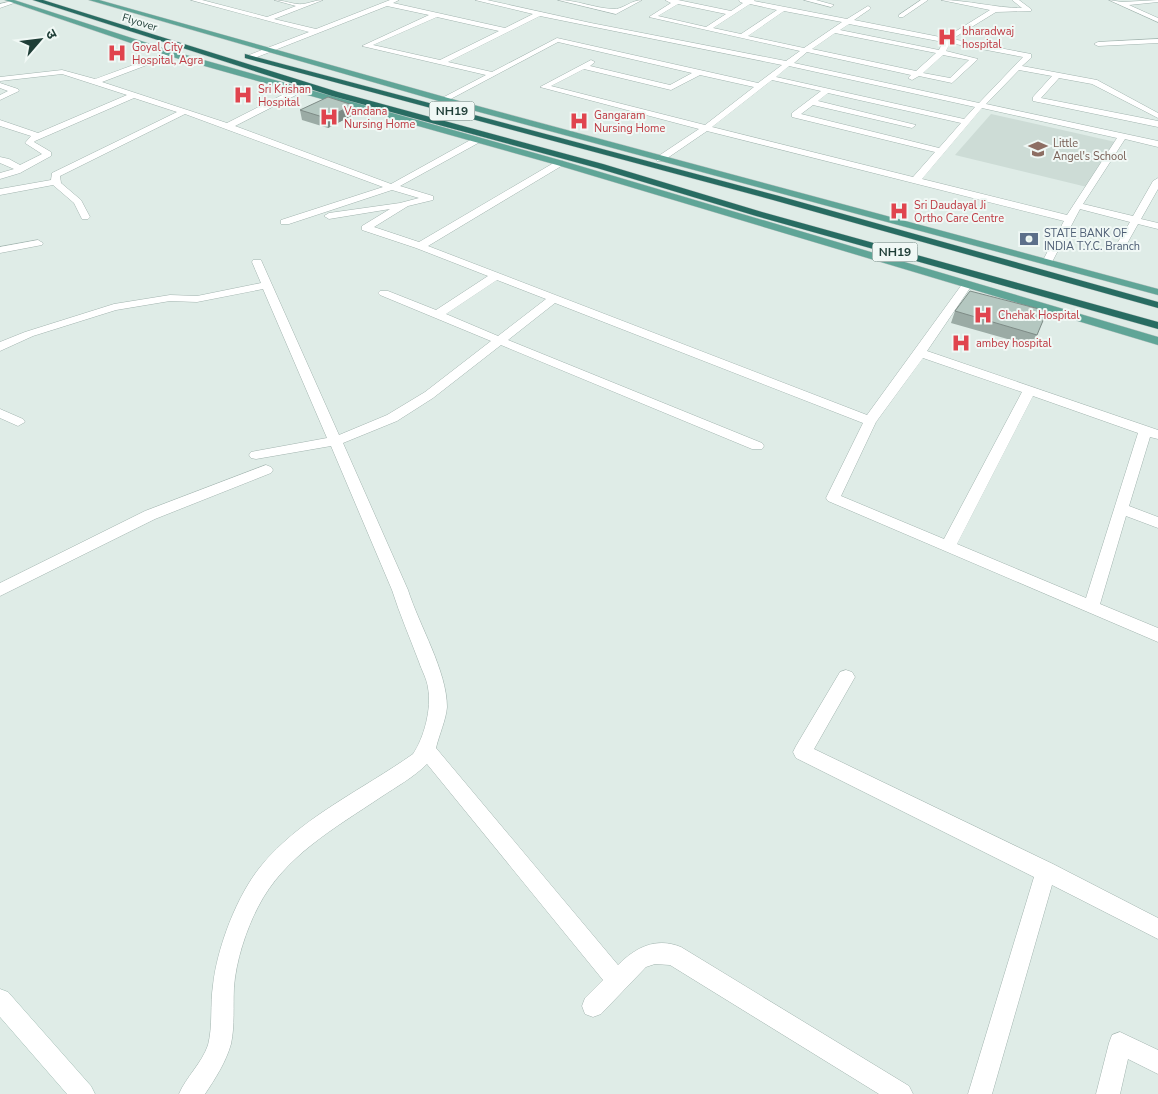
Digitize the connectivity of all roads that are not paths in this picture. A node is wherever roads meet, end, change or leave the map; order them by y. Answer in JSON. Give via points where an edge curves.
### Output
{"nodes":[{"id":1,"x":36,"y":0,"type":"edge"},
{"id":2,"x":59,"y":0,"type":"edge"},
{"id":3,"x":97,"y":0,"type":"edge"},
{"id":4,"x":194,"y":0,"type":"edge"},
{"id":5,"x":277,"y":0,"type":"edge"},
{"id":6,"x":320,"y":0,"type":"edge"},
{"id":7,"x":396,"y":0,"type":"edge"},
{"id":8,"x":478,"y":0,"type":"edge"},
{"id":9,"x":561,"y":0,"type":"edge"},
{"id":10,"x":639,"y":0,"type":"edge"},
{"id":11,"x":666,"y":0,"type":"edge"},
{"id":12,"x":735,"y":0,"type":"edge"},
{"id":13,"x":807,"y":0,"type":"edge"},
{"id":14,"x":925,"y":0,"type":"edge"},
{"id":15,"x":944,"y":0,"type":"edge"},
{"id":16,"x":970,"y":0,"type":"edge"},
{"id":17,"x":1015,"y":0,"type":"edge"},
{"id":18,"x":1112,"y":0,"type":"edge"},
{"id":19,"x":1158,"y":0,"type":"edge"},
{"id":20,"x":11,"y":1,"type":"edge"},
{"id":21,"x":750,"y":1,"type":"edge"},
{"id":22,"x":677,"y":2,"type":"junction"},
{"id":23,"x":387,"y":4,"type":"junction"},
{"id":24,"x":831,"y":4,"type":"dead end"},
{"id":25,"x":1122,"y":4,"type":"junction"},
{"id":26,"x":0,"y":6,"type":"edge"},
{"id":27,"x":302,"y":6,"type":"junction"},
{"id":28,"x":976,"y":6,"type":"junction"},
{"id":29,"x":868,"y":8,"type":"dead end"},
{"id":30,"x":782,"y":9,"type":"junction"},
{"id":31,"x":993,"y":10,"type":"junction"},
{"id":32,"x":616,"y":12,"type":"junction"},
{"id":33,"x":732,"y":13,"type":"junction"},
{"id":34,"x":538,"y":14,"type":"junction"},
{"id":35,"x":436,"y":15,"type":"junction"},
{"id":36,"x":608,"y":16,"type":"dead end"},
{"id":37,"x":901,"y":16,"type":"dead end"},
{"id":38,"x":268,"y":19,"type":"junction"},
{"id":39,"x":1157,"y":19,"type":"edge"},
{"id":40,"x":599,"y":21,"type":"dead end"},
{"id":41,"x":849,"y":21,"type":"junction"},
{"id":42,"x":142,"y":25,"type":"dead end"},
{"id":43,"x":591,"y":25,"type":"junction"},
{"id":44,"x":707,"y":29,"type":"junction"},
{"id":45,"x":504,"y":30,"type":"junction"},
{"id":46,"x":835,"y":31,"type":"junction"},
{"id":47,"x":318,"y":32,"type":"junction"},
{"id":48,"x":744,"y":36,"type":"junction"},
{"id":49,"x":948,"y":39,"type":"junction"},
{"id":50,"x":1158,"y":41,"type":"edge"},
{"id":51,"x":1098,"y":44,"type":"dead end"},
{"id":52,"x":808,"y":49,"type":"junction"},
{"id":53,"x":269,"y":51,"type":"junction"},
{"id":54,"x":610,"y":52,"type":"junction"},
{"id":55,"x":942,"y":52,"type":"junction"},
{"id":56,"x":172,"y":54,"type":"junction"},
{"id":57,"x":252,"y":57,"type":"junction"},
{"id":58,"x":241,"y":59,"type":"junction"},
{"id":59,"x":442,"y":62,"type":"junction"},
{"id":60,"x":788,"y":64,"type":"junction"},
{"id":61,"x":583,"y":66,"type":"junction"},
{"id":62,"x":224,"y":67,"type":"junction"},
{"id":63,"x":1019,"y":68,"type":"junction"},
{"id":64,"x":699,"y":72,"type":"junction"},
{"id":65,"x":493,"y":74,"type":"junction"},
{"id":66,"x":916,"y":74,"type":"junction"},
{"id":67,"x":1057,"y":75,"type":"junction"},
{"id":68,"x":0,"y":78,"type":"edge"},
{"id":69,"x":771,"y":78,"type":"junction"},
{"id":70,"x":95,"y":82,"type":"junction"},
{"id":71,"x":869,"y":82,"type":"junction"},
{"id":72,"x":0,"y":85,"type":"edge"},
{"id":73,"x":761,"y":86,"type":"junction"},
{"id":74,"x":901,"y":88,"type":"junction"},
{"id":75,"x":299,"y":90,"type":"junction"},
{"id":76,"x":828,"y":90,"type":"junction"},
{"id":77,"x":134,"y":95,"type":"junction"},
{"id":78,"x":854,"y":96,"type":"junction"},
{"id":79,"x":0,"y":98,"type":"edge"},
{"id":80,"x":445,"y":100,"type":"junction"},
{"id":81,"x":812,"y":102,"type":"junction"},
{"id":82,"x":980,"y":106,"type":"junction"},
{"id":83,"x":183,"y":112,"type":"junction"},
{"id":84,"x":924,"y":112,"type":"junction"},
{"id":85,"x":866,"y":115,"type":"junction"},
{"id":86,"x":1158,"y":116,"type":"edge"},
{"id":87,"x":967,"y":122,"type":"junction"},
{"id":88,"x":0,"y":123,"type":"edge"},
{"id":89,"x":1158,"y":124,"type":"edge"},
{"id":90,"x":912,"y":125,"type":"junction"},
{"id":91,"x":228,"y":126,"type":"junction"},
{"id":92,"x":707,"y":127,"type":"junction"},
{"id":93,"x":853,"y":130,"type":"junction"},
{"id":94,"x":39,"y":136,"type":"junction"},
{"id":95,"x":1122,"y":137,"type":"junction"},
{"id":96,"x":477,"y":140,"type":"junction"},
{"id":97,"x":897,"y":140,"type":"junction"},
{"id":98,"x":1158,"y":144,"type":"edge"},
{"id":99,"x":942,"y":151,"type":"junction"},
{"id":100,"x":0,"y":160,"type":"edge"},
{"id":101,"x":656,"y":162,"type":"junction"},
{"id":102,"x":560,"y":163,"type":"junction"},
{"id":103,"x":20,"y":169,"type":"junction"},
{"id":104,"x":0,"y":176,"type":"edge"},
{"id":105,"x":915,"y":181,"type":"junction"},
{"id":106,"x":1158,"y":181,"type":"edge"},
{"id":107,"x":56,"y":182,"type":"junction"},
{"id":108,"x":392,"y":187,"type":"junction"},
{"id":109,"x":0,"y":192,"type":"edge"},
{"id":110,"x":1146,"y":203,"type":"junction"},
{"id":111,"x":405,"y":204,"type":"junction"},
{"id":112,"x":1077,"y":205,"type":"junction"},
{"id":113,"x":1158,"y":206,"type":"edge"},
{"id":114,"x":85,"y":217,"type":"dead end"},
{"id":115,"x":1069,"y":219,"type":"junction"},
{"id":116,"x":1135,"y":220,"type":"junction"},
{"id":117,"x":1158,"y":226,"type":"edge"},
{"id":118,"x":38,"y":243,"type":"dead end"},
{"id":119,"x":420,"y":246,"type":"junction"},
{"id":120,"x":1120,"y":247,"type":"dead end"},
{"id":121,"x":0,"y":250,"type":"edge"},
{"id":122,"x":256,"y":262,"type":"dead end"},
{"id":123,"x":1048,"y":262,"type":"junction"},
{"id":124,"x":496,"y":276,"type":"junction"},
{"id":125,"x":267,"y":285,"type":"junction"},
{"id":126,"x":967,"y":285,"type":"junction"},
{"id":127,"x":1158,"y":292,"type":"edge"},
{"id":128,"x":384,"y":293,"type":"dead end"},
{"id":129,"x":554,"y":298,"type":"junction"},
{"id":130,"x":1158,"y":306,"type":"edge"},
{"id":131,"x":437,"y":315,"type":"junction"},
{"id":132,"x":1158,"y":326,"type":"edge"},
{"id":133,"x":500,"y":340,"type":"junction"},
{"id":134,"x":1158,"y":340,"type":"edge"},
{"id":135,"x":0,"y":347,"type":"edge"},
{"id":136,"x":920,"y":354,"type":"junction"},
{"id":137,"x":1028,"y":391,"type":"junction"},
{"id":138,"x":0,"y":413,"type":"edge"},
{"id":139,"x":18,"y":422,"type":"dead end"},
{"id":140,"x":870,"y":422,"type":"junction"},
{"id":141,"x":1151,"y":433,"type":"edge"},
{"id":142,"x":336,"y":441,"type":"junction"},
{"id":143,"x":756,"y":446,"type":"dead end"},
{"id":144,"x":256,"y":455,"type":"dead end"},
{"id":145,"x":266,"y":470,"type":"dead end"},
{"id":146,"x":1121,"y":509,"type":"junction"},
{"id":147,"x":1158,"y":523,"type":"edge"},
{"id":148,"x":948,"y":546,"type":"junction"},
{"id":149,"x":0,"y":590,"type":"edge"},
{"id":150,"x":1091,"y":606,"type":"junction"},
{"id":151,"x":1158,"y":635,"type":"edge"},
{"id":152,"x":846,"y":677,"type":"dead end"},
{"id":153,"x":426,"y":750,"type":"junction"},
{"id":154,"x":1046,"y":871,"type":"junction"},
{"id":155,"x":1158,"y":929,"type":"edge"},
{"id":156,"x":618,"y":981,"type":"junction"},
{"id":157,"x":0,"y":1000,"type":"edge"},
{"id":158,"x":593,"y":1006,"type":"dead end"},
{"id":159,"x":1158,"y":1062,"type":"edge"},
{"id":160,"x":83,"y":1094,"type":"edge"},
{"id":161,"x":191,"y":1094,"type":"edge"},
{"id":162,"x":901,"y":1094,"type":"edge"},
{"id":163,"x":980,"y":1094,"type":"edge"},
{"id":164,"x":1108,"y":1094,"type":"edge"}],
"edges":[{"from":1,"to":58,"type":"highway","name":"Flyover","number":"NH19"},
{"from":2,"to":42,"type":"highway","name":"Flyover"},
{"from":3,"to":53,"type":"main road"},
{"from":4,"to":38,"type":"street"},
{"from":5,"to":27,"type":"street"},
{"from":6,"to":27,"type":"street"},
{"from":7,"to":23,"type":"street"},
{"from":8,"to":34,"type":"street"},
{"from":9,"to":32,"type":"street"},
{"from":10,"to":32,"type":"street"},
{"from":11,"to":22,"type":"street"},
{"from":12,"to":21,"type":"street"},
{"from":13,"to":24,"type":"street"},
{"from":14,"to":37,"type":"street"},
{"from":15,"to":28,"type":"street"},
{"from":16,"to":28,"type":"street"},
{"from":17,"to":31,"type":"street","via":[[1029,10]]},
{"from":18,"to":25,"type":"street"},
{"from":19,"to":25,"type":"street"},
{"from":20,"to":26,"type":"street"},
{"from":20,"to":56,"type":"main road"},
{"from":21,"to":30,"type":"street"},
{"from":21,"to":33,"type":"street"},
{"from":22,"to":33,"type":"street"},
{"from":22,"to":44,"type":"street","via":[[652,17]]},
{"from":23,"to":35,"type":"street"},
{"from":23,"to":47,"type":"street"},
{"from":25,"to":39,"type":"street"},
{"from":27,"to":38,"type":"street"},
{"from":28,"to":31,"type":"street","via":[[996,9]]},
{"from":29,"to":41,"type":"street"},
{"from":30,"to":41,"type":"street"},
{"from":30,"to":48,"type":"street"},
{"from":31,"to":49,"type":"street"},
{"from":32,"to":36,"type":"street"},
{"from":33,"to":44,"type":"street"},
{"from":34,"to":43,"type":"street"},
{"from":34,"to":45,"type":"street"},
{"from":35,"to":45,"type":"street"},
{"from":35,"to":59,"type":"street","via":[[366,46]]},
{"from":38,"to":47,"type":"street"},
{"from":40,"to":43,"type":"street"},
{"from":41,"to":46,"type":"street"},
{"from":41,"to":49,"type":"street"},
{"from":43,"to":60,"type":"street"},
{"from":44,"to":48,"type":"street"},
{"from":45,"to":59,"type":"street"},
{"from":46,"to":52,"type":"street"},
{"from":46,"to":55,"type":"street"},
{"from":47,"to":53,"type":"street"},
{"from":48,"to":52,"type":"street"},
{"from":49,"to":55,"type":"street"},
{"from":49,"to":63,"type":"street","via":[[1028,56]]},
{"from":50,"to":51,"type":"street"},
{"from":52,"to":60,"type":"street"},
{"from":52,"to":66,"type":"street"},
{"from":53,"to":57,"type":"street"},
{"from":53,"to":80,"type":"main road"},
{"from":54,"to":61,"type":"street"},
{"from":54,"to":64,"type":"street"},
{"from":54,"to":65,"type":"street","via":[[557,40]]},
{"from":55,"to":66,"type":"street"},
{"from":55,"to":66,"type":"street","via":[[974,59],[952,81]]},
{"from":56,"to":62,"type":"main road"},
{"from":56,"to":70,"type":"street"},
{"from":57,"to":58,"type":"highway","name":"Flyover","number":"NH19"},
{"from":57,"to":101,"type":"highway","number":"NH19"},
{"from":58,"to":62,"type":"highway"},
{"from":58,"to":132,"type":"highway","number":"NH19","via":[[335,94]]},
{"from":59,"to":65,"type":"street"},
{"from":60,"to":69,"type":"street"},
{"from":60,"to":71,"type":"street"},
{"from":61,"to":64,"type":"street","via":[[671,88]]},
{"from":61,"to":92,"type":"street","via":[[544,87]]},
{"from":62,"to":75,"type":"main road"},
{"from":63,"to":67,"type":"street"},
{"from":63,"to":82,"type":"street"},
{"from":64,"to":73,"type":"street"},
{"from":65,"to":80,"type":"street"},
{"from":66,"to":74,"type":"street"},
{"from":67,"to":86,"type":"street","via":[[1094,82]]},
{"from":67,"to":89,"type":"street","via":[[1036,99]]},
{"from":68,"to":70,"type":"street","via":[[62,72]]},
{"from":69,"to":73,"type":"street"},
{"from":69,"to":76,"type":"street"},
{"from":70,"to":77,"type":"street"},
{"from":71,"to":74,"type":"street"},
{"from":71,"to":78,"type":"street"},
{"from":72,"to":79,"type":"street","via":[[15,91]]},
{"from":73,"to":92,"type":"street"},
{"from":74,"to":82,"type":"street"},
{"from":75,"to":91,"type":"street"},
{"from":75,"to":96,"type":"main road"},
{"from":76,"to":78,"type":"street"},
{"from":76,"to":81,"type":"street"},
{"from":77,"to":83,"type":"street"},
{"from":77,"to":94,"type":"street"},
{"from":78,"to":84,"type":"street"},
{"from":80,"to":101,"type":"main road"},
{"from":81,"to":85,"type":"street"},
{"from":81,"to":93,"type":"street","via":[[795,116]]},
{"from":82,"to":87,"type":"street"},
{"from":82,"to":95,"type":"street"},
{"from":83,"to":91,"type":"street"},
{"from":83,"to":107,"type":"street","via":[[58,173],[54,178]]},
{"from":84,"to":87,"type":"street"},
{"from":84,"to":90,"type":"street"},
{"from":85,"to":90,"type":"street"},
{"from":85,"to":93,"type":"street"},
{"from":87,"to":99,"type":"street"},
{"from":88,"to":94,"type":"street"},
{"from":90,"to":97,"type":"street"},
{"from":91,"to":108,"type":"street"},
{"from":92,"to":101,"type":"street"},
{"from":92,"to":105,"type":"street"},
{"from":93,"to":97,"type":"street"},
{"from":94,"to":103,"type":"street","via":[[31,139],[29,144],[48,154]]},
{"from":95,"to":98,"type":"street"},
{"from":95,"to":112,"type":"street"},
{"from":96,"to":102,"type":"main road"},
{"from":96,"to":108,"type":"street"},
{"from":97,"to":99,"type":"street"},
{"from":99,"to":105,"type":"street"},
{"from":100,"to":103,"type":"street"},
{"from":101,"to":123,"type":"main road"},
{"from":101,"to":130,"type":"highway","number":"NH19"},
{"from":102,"to":119,"type":"street"},
{"from":102,"to":126,"type":"main road"},
{"from":103,"to":104,"type":"street"},
{"from":105,"to":115,"type":"street"},
{"from":106,"to":110,"type":"street"},
{"from":107,"to":109,"type":"street"},
{"from":107,"to":114,"type":"street","via":[[78,202]]},
{"from":108,"to":111,"type":"street","via":[[430,198]]},
{"from":108,"to":111,"type":"street","via":[[285,222]]},
{"from":110,"to":113,"type":"street"},
{"from":110,"to":116,"type":"street"},
{"from":111,"to":119,"type":"street","via":[[366,228]]},
{"from":112,"to":115,"type":"street"},
{"from":112,"to":116,"type":"street"},
{"from":115,"to":123,"type":"street"},
{"from":116,"to":117,"type":"street"},
{"from":116,"to":120,"type":"street"},
{"from":118,"to":121,"type":"street"},
{"from":119,"to":124,"type":"street"},
{"from":122,"to":125,"type":"street"},
{"from":123,"to":127,"type":"main road"},
{"from":124,"to":129,"type":"street"},
{"from":124,"to":131,"type":"street"},
{"from":125,"to":135,"type":"street","via":[[197,299],[170,298],[114,307],[29,334]]},
{"from":125,"to":142,"type":"street"},
{"from":126,"to":134,"type":"main road"},
{"from":126,"to":136,"type":"street"},
{"from":128,"to":131,"type":"street"},
{"from":129,"to":133,"type":"street"},
{"from":129,"to":140,"type":"street"},
{"from":131,"to":133,"type":"street"},
{"from":133,"to":142,"type":"street","via":[[429,395],[392,418]]},
{"from":133,"to":143,"type":"street"},
{"from":136,"to":137,"type":"street"},
{"from":136,"to":140,"type":"street"},
{"from":137,"to":141,"type":"street"},
{"from":137,"to":148,"type":"street"},
{"from":138,"to":139,"type":"street"},
{"from":140,"to":148,"type":"street","via":[[833,498]]},
{"from":141,"to":146,"type":"street"},
{"from":142,"to":144,"type":"street"},
{"from":142,"to":153,"type":"street","via":[[400,590],[437,688],[438,709]]},
{"from":145,"to":149,"type":"street","via":[[150,515]]},
{"from":146,"to":147,"type":"street"},
{"from":146,"to":150,"type":"street"},
{"from":148,"to":150,"type":"street"},
{"from":150,"to":151,"type":"street"},
{"from":152,"to":154,"type":"street","via":[[802,752]]},
{"from":153,"to":156,"type":"street"},
{"from":153,"to":161,"type":"street","via":[[406,770],[287,850],[256,889],[237,931],[224,981],[218,1045]]},
{"from":154,"to":155,"type":"street"},
{"from":154,"to":163,"type":"street"},
{"from":156,"to":158,"type":"street"},
{"from":156,"to":162,"type":"street","via":[[640,959],[655,953],[673,955]]},
{"from":157,"to":160,"type":"street"},
{"from":159,"to":164,"type":"street","via":[[1120,1043]]}]}
